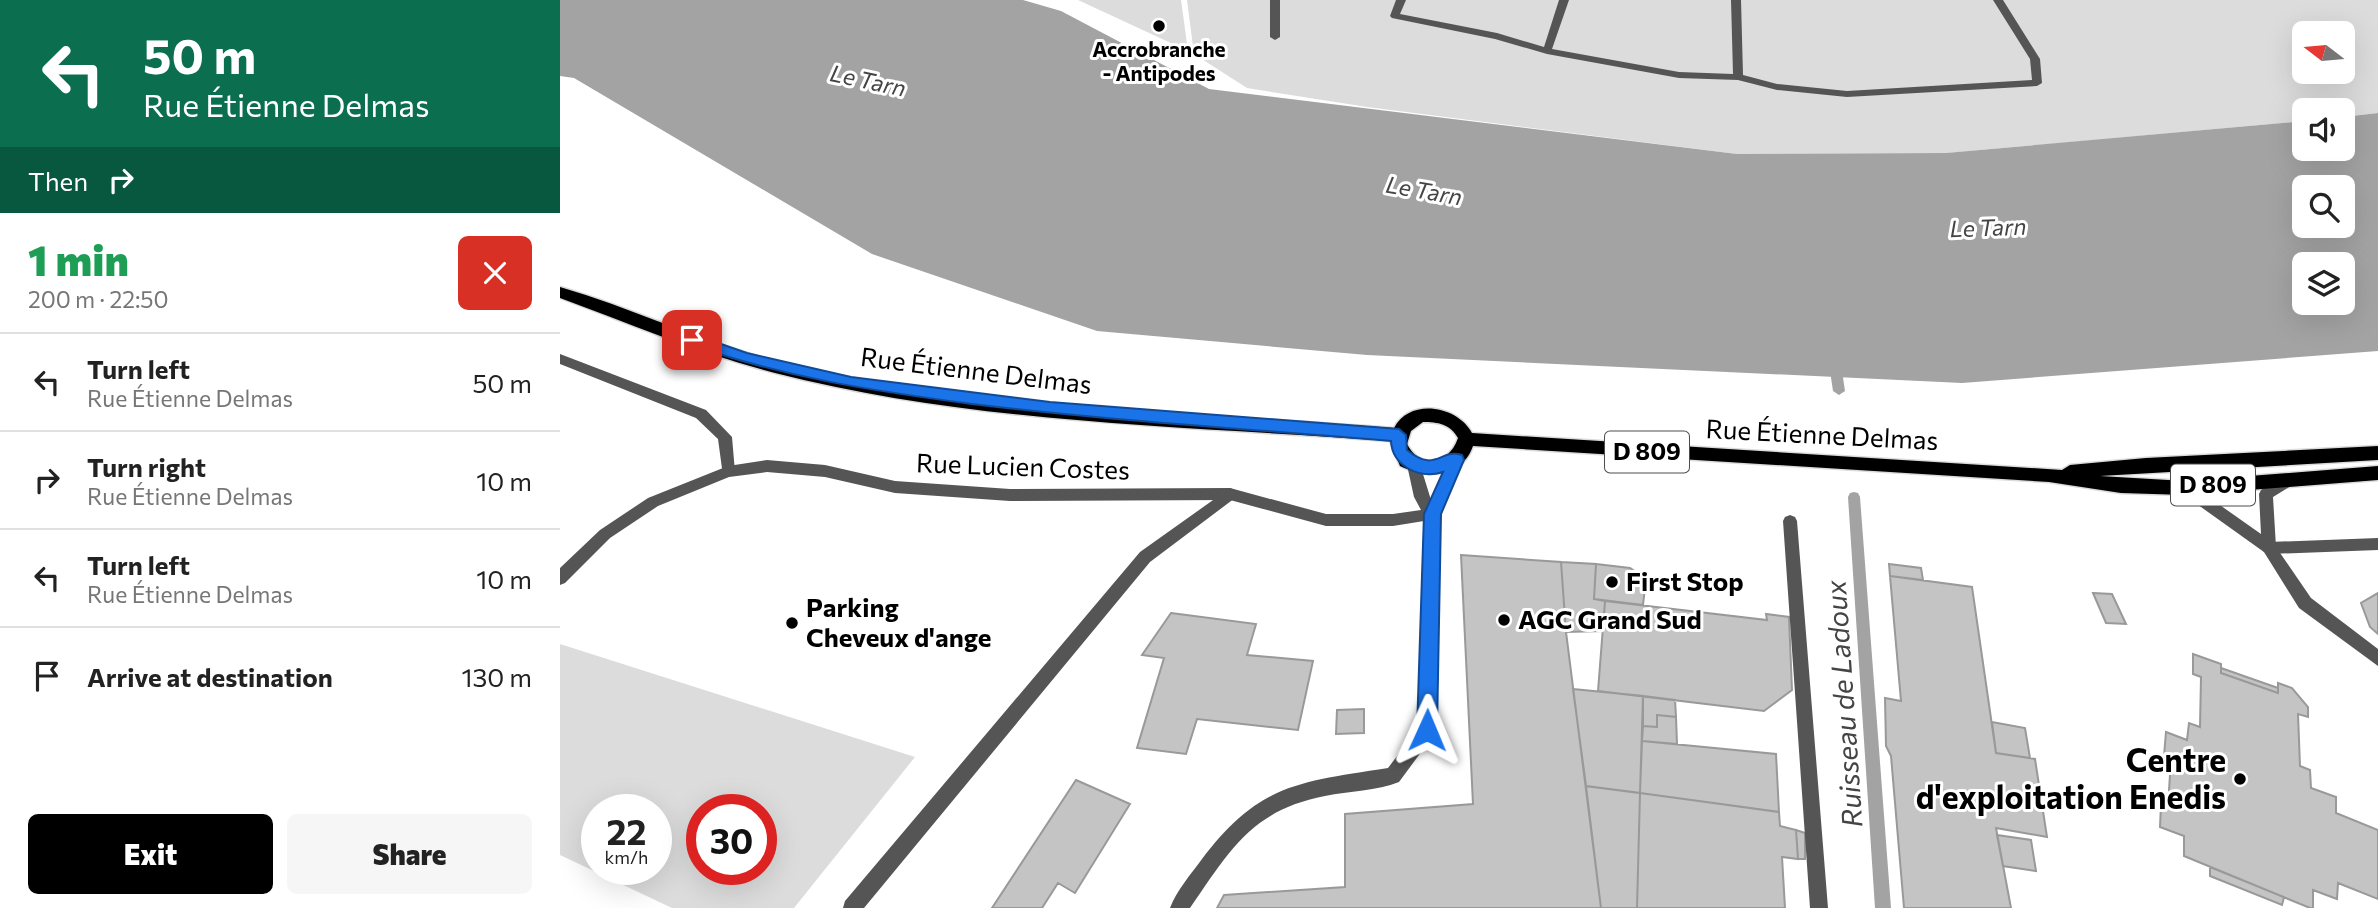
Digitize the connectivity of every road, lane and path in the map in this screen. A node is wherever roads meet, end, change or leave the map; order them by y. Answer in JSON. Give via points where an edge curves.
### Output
{"nodes":[{"id":1,"x":1275,"y":0,"type":"edge"},
{"id":2,"x":1401,"y":0,"type":"edge"},
{"id":3,"x":1564,"y":0,"type":"edge"},
{"id":4,"x":1736,"y":0,"type":"edge"},
{"id":5,"x":1998,"y":0,"type":"edge"},
{"id":6,"x":1275,"y":37,"type":"dead end"},
{"id":7,"x":1547,"y":51,"type":"junction"},
{"id":8,"x":1738,"y":77,"type":"junction"},
{"id":9,"x":560,"y":292,"type":"edge"},
{"id":10,"x":560,"y":359,"type":"edge"},
{"id":11,"x":1399,"y":435,"type":"junction"},
{"id":12,"x":1466,"y":439,"type":"junction"},
{"id":13,"x":2378,"y":453,"type":"edge"},
{"id":14,"x":1456,"y":460,"type":"junction"},
{"id":15,"x":1414,"y":465,"type":"junction"},
{"id":16,"x":728,"y":472,"type":"junction"},
{"id":17,"x":2378,"y":473,"type":"edge"},
{"id":18,"x":2049,"y":475,"type":"junction"},
{"id":19,"x":2292,"y":479,"type":"junction"},
{"id":20,"x":2185,"y":488,"type":"junction"},
{"id":21,"x":1230,"y":494,"type":"junction"},
{"id":22,"x":1432,"y":514,"type":"junction"},
{"id":23,"x":1790,"y":521,"type":"dead end"},
{"id":24,"x":2378,"y":544,"type":"edge"},
{"id":25,"x":2269,"y":548,"type":"junction"},
{"id":26,"x":560,"y":578,"type":"edge"},
{"id":27,"x":2378,"y":659,"type":"edge"},
{"id":28,"x":852,"y":908,"type":"edge"},
{"id":29,"x":1179,"y":908,"type":"edge"},
{"id":30,"x":1819,"y":908,"type":"edge"}],
"edges":[{"from":1,"to":6,"type":"street"},
{"from":2,"to":7,"type":"street","via":[[1395,16]]},
{"from":3,"to":7,"type":"street"},
{"from":4,"to":8,"type":"street"},
{"from":5,"to":8,"type":"street","via":[[2035,59],[2038,83],[1847,94],[1777,87]]},
{"from":7,"to":8,"type":"street","via":[[1679,75]]},
{"from":9,"to":11,"type":"main road","name":"Rue Étienne Delmas","via":[[744,358],[851,383],[1050,408]]},
{"from":10,"to":16,"type":"street","via":[[701,414],[726,437]]},
{"from":11,"to":12,"type":"main road","via":[[1419,416],[1440,415],[1458,424]]},
{"from":11,"to":15,"type":"main road","via":[[1399,452]]},
{"from":12,"to":14,"type":"main road"},
{"from":12,"to":18,"type":"main road","name":"Rue Étienne Delmas","number":"D 809"},
{"from":13,"to":18,"type":"main road","name":"Rue Étienne Delmas","number":"D 809","via":[[2312,460],[2117,466]]},
{"from":14,"to":15,"type":"main road","via":[[1437,468]]},
{"from":14,"to":22,"type":"street"},
{"from":15,"to":22,"type":"street","via":[[1421,497]]},
{"from":16,"to":21,"type":"street","name":"Rue Lucien Costes","via":[[767,466],[825,471],[895,487],[1010,495]]},
{"from":16,"to":26,"type":"street","name":"Rue Lucien Costes","via":[[653,502],[605,534]]},
{"from":17,"to":19,"type":"main road","name":"Rue Étienne Delmas","number":"D 809"},
{"from":18,"to":20,"type":"main road","name":"Rue Étienne Delmas","number":"D 809","via":[[2121,486]]},
{"from":19,"to":20,"type":"main road","name":"Rue Étienne Delmas","number":"D 809"},
{"from":19,"to":25,"type":"street","via":[[2266,494]]},
{"from":20,"to":25,"type":"street"},
{"from":21,"to":22,"type":"street","name":"Rue Lucien Costes","via":[[1326,520],[1393,520]]},
{"from":21,"to":28,"type":"street","via":[[1144,557]]},
{"from":22,"to":29,"type":"street","via":[[1427,730],[1393,776],[1291,796],[1259,810],[1226,841]]},
{"from":23,"to":30,"type":"street"},
{"from":24,"to":25,"type":"street"},
{"from":25,"to":27,"type":"street","via":[[2305,603]]}]}
